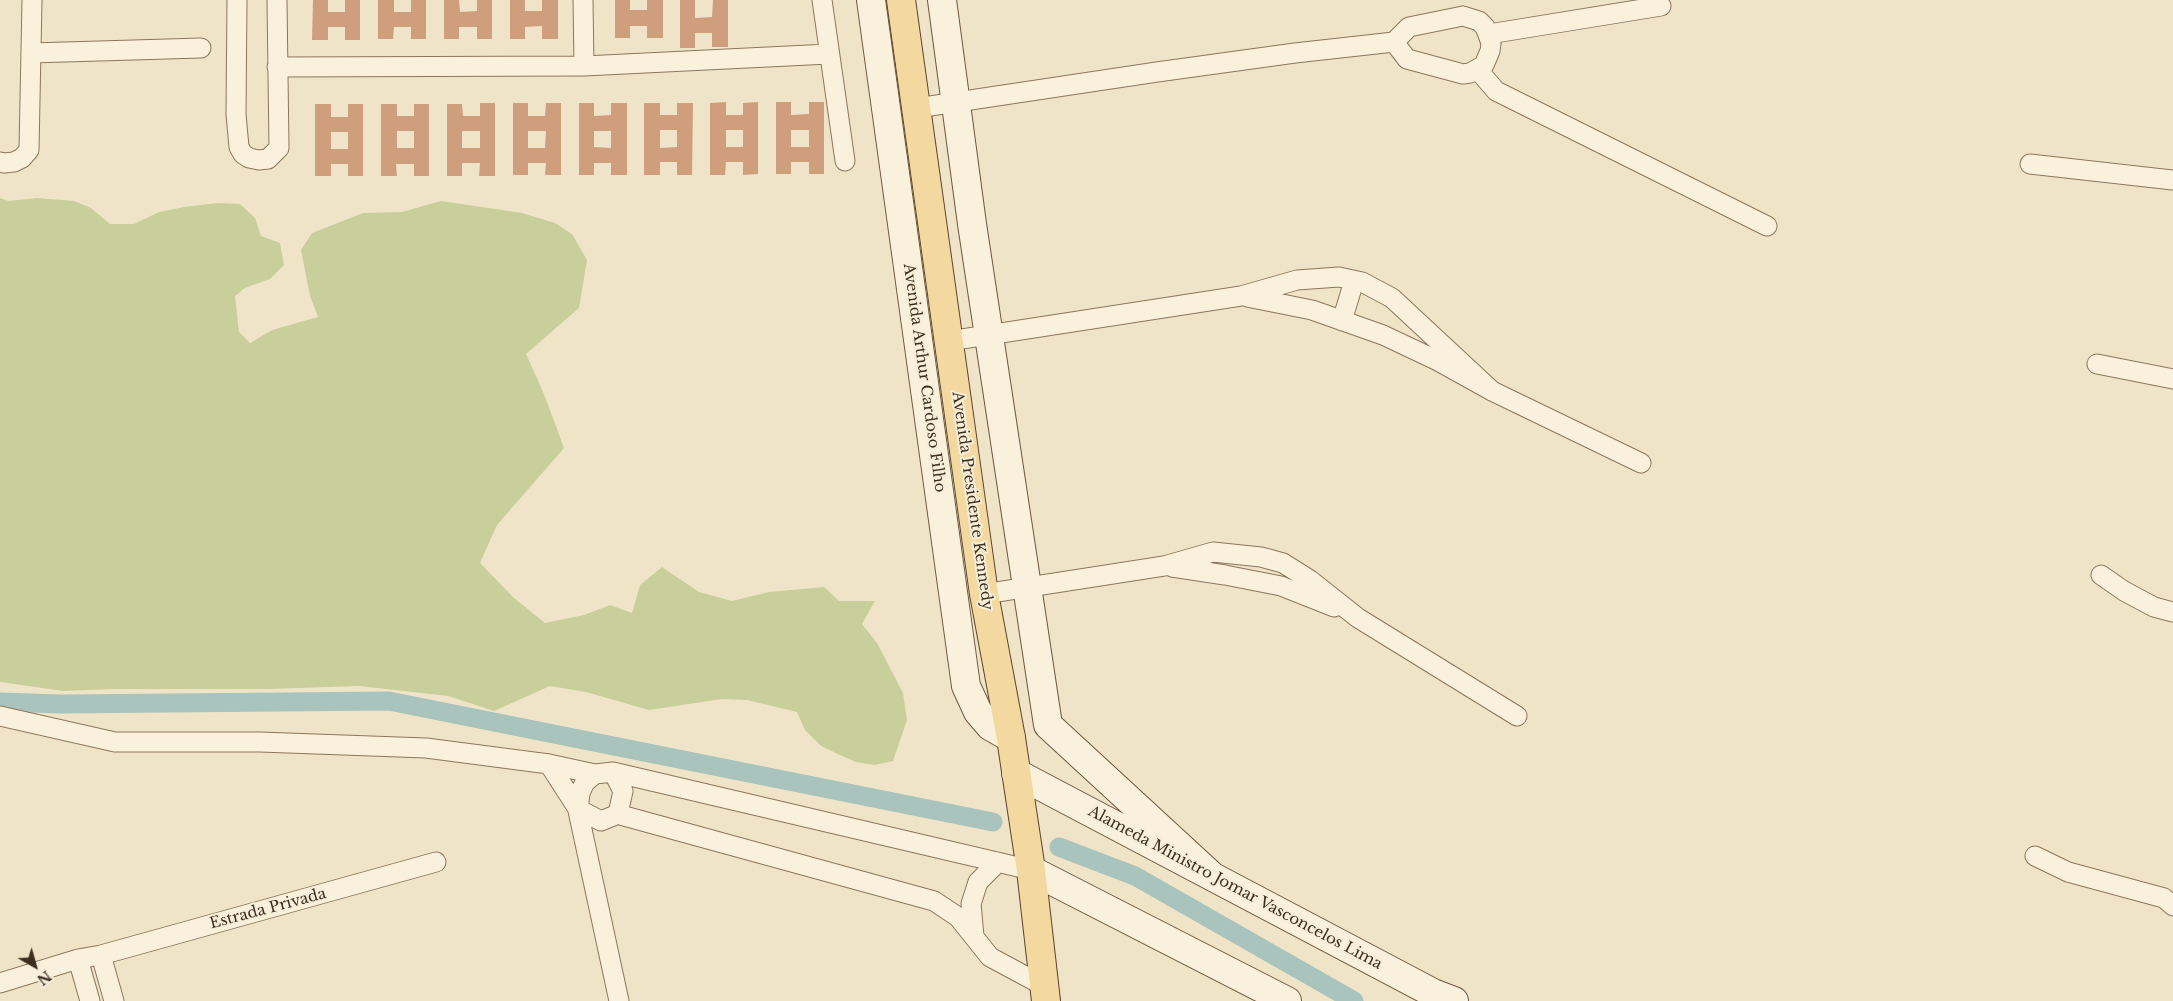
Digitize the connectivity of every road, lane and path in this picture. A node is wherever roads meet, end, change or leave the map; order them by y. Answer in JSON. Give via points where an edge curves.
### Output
{"nodes":[{"id":1,"x":32,"y":0,"type":"edge"},
{"id":2,"x":237,"y":0,"type":"edge"},
{"id":3,"x":277,"y":0,"type":"edge"},
{"id":4,"x":583,"y":0,"type":"edge"},
{"id":5,"x":822,"y":0,"type":"edge"},
{"id":6,"x":871,"y":0,"type":"edge"},
{"id":7,"x":901,"y":0,"type":"edge"},
{"id":8,"x":942,"y":0,"type":"edge"},
{"id":9,"x":1661,"y":6,"type":"dead end"},
{"id":10,"x":1489,"y":34,"type":"junction"},
{"id":11,"x":1394,"y":42,"type":"junction"},
{"id":12,"x":201,"y":48,"type":"dead end"},
{"id":13,"x":31,"y":53,"type":"junction"},
{"id":14,"x":828,"y":54,"type":"junction"},
{"id":15,"x":584,"y":66,"type":"junction"},
{"id":16,"x":277,"y":67,"type":"junction"},
{"id":17,"x":1478,"y":70,"type":"junction"},
{"id":18,"x":956,"y":103,"type":"junction"},
{"id":19,"x":917,"y":108,"type":"junction"},
{"id":20,"x":845,"y":161,"type":"dead end"},
{"id":21,"x":0,"y":162,"type":"edge"},
{"id":22,"x":2030,"y":164,"type":"dead end"},
{"id":23,"x":2173,"y":180,"type":"edge"},
{"id":24,"x":1767,"y":226,"type":"dead end"},
{"id":25,"x":1354,"y":280,"type":"junction"},
{"id":26,"x":1241,"y":296,"type":"junction"},
{"id":27,"x":1342,"y":321,"type":"junction"},
{"id":28,"x":989,"y":334,"type":"junction"},
{"id":29,"x":949,"y":341,"type":"junction"},
{"id":30,"x":2097,"y":364,"type":"dead end"},
{"id":31,"x":2173,"y":379,"type":"edge"},
{"id":32,"x":1492,"y":392,"type":"junction"},
{"id":33,"x":1641,"y":463,"type":"dead end"},
{"id":34,"x":2101,"y":575,"type":"dead end"},
{"id":35,"x":1027,"y":587,"type":"junction"},
{"id":36,"x":984,"y":594,"type":"junction"},
{"id":37,"x":2173,"y":612,"type":"edge"},
{"id":38,"x":0,"y":716,"type":"edge"},
{"id":39,"x":1516,"y":716,"type":"dead end"},
{"id":40,"x":1011,"y":738,"type":"junction"},
{"id":41,"x":549,"y":764,"type":"junction"},
{"id":42,"x":607,"y":772,"type":"junction"},
{"id":43,"x":1016,"y":773,"type":"junction"},
{"id":44,"x":578,"y":809,"type":"junction"},
{"id":45,"x":608,"y":818,"type":"junction"},
{"id":46,"x":587,"y":851,"type":"junction"},
{"id":47,"x":2035,"y":856,"type":"dead end"},
{"id":48,"x":436,"y":862,"type":"dead end"},
{"id":49,"x":998,"y":862,"type":"junction"},
{"id":50,"x":1031,"y":870,"type":"junction"},
{"id":51,"x":1213,"y":877,"type":"junction"},
{"id":52,"x":2170,"y":900,"type":"edge"},
{"id":53,"x":974,"y":936,"type":"junction"},
{"id":54,"x":101,"y":955,"type":"junction"},
{"id":55,"x":78,"y":959,"type":"junction"},
{"id":56,"x":0,"y":983,"type":"edge"},
{"id":57,"x":1045,"y":994,"type":"edge"},
{"id":58,"x":90,"y":1001,"type":"edge"},
{"id":59,"x":114,"y":1001,"type":"edge"},
{"id":60,"x":619,"y":1001,"type":"edge"},
{"id":61,"x":1287,"y":1001,"type":"edge"},
{"id":62,"x":1454,"y":1001,"type":"edge"}],
"edges":[{"from":1,"to":13,"type":"street"},
{"from":2,"to":16,"type":"street","via":[[236,114],[239,147],[249,158],[268,159],[279,148]]},
{"from":3,"to":16,"type":"street"},
{"from":4,"to":15,"type":"street"},
{"from":5,"to":14,"type":"street"},
{"from":6,"to":40,"type":"main road","name":"Avenida Arthur Cardoso Filho","via":[[966,686],[978,712],[990,726]]},
{"from":7,"to":19,"type":"main road","name":"Avenida Presidente Kennedy"},
{"from":8,"to":18,"type":"main road"},
{"from":9,"to":10,"type":"street"},
{"from":10,"to":11,"type":"street","via":[[1479,21],[1464,16],[1409,27]]},
{"from":10,"to":17,"type":"street","via":[[1490,50]]},
{"from":11,"to":17,"type":"street","via":[[1407,60],[1463,74]]},
{"from":11,"to":18,"type":"street","via":[[1236,61]]},
{"from":12,"to":13,"type":"street"},
{"from":13,"to":21,"type":"street","via":[[29,150],[14,162]]},
{"from":14,"to":15,"type":"street"},
{"from":14,"to":20,"type":"street"},
{"from":15,"to":16,"type":"street"},
{"from":17,"to":24,"type":"street","via":[[1496,91]]},
{"from":18,"to":19,"type":"street"},
{"from":18,"to":28,"type":"main road"},
{"from":19,"to":29,"type":"main road","name":"Avenida Presidente Kennedy"},
{"from":22,"to":23,"type":"street"},
{"from":25,"to":26,"type":"street","via":[[1339,277],[1297,280]]},
{"from":25,"to":27,"type":"street"},
{"from":25,"to":32,"type":"street","via":[[1392,298]]},
{"from":26,"to":27,"type":"street","via":[[1312,310]]},
{"from":26,"to":28,"type":"street"},
{"from":27,"to":32,"type":"street","via":[[1398,342]]},
{"from":28,"to":29,"type":"street"},
{"from":28,"to":35,"type":"main road"},
{"from":29,"to":36,"type":"main road","name":"Avenida Presidente Kennedy"},
{"from":30,"to":31,"type":"street"},
{"from":32,"to":33,"type":"street"},
{"from":34,"to":37,"type":"street","via":[[2154,607]]},
{"from":35,"to":36,"type":"street"},
{"from":35,"to":39,"type":"street","via":[[1164,566],[1213,552],[1261,557],[1283,563],[1358,618]]},
{"from":35,"to":51,"type":"main road","via":[[1048,725]]},
{"from":36,"to":40,"type":"main road","name":"Avenida Presidente Kennedy"},
{"from":38,"to":41,"type":"street","via":[[115,742],[260,742],[426,748]]},
{"from":40,"to":43,"type":"main road","name":"Avenida Presidente Kennedy"},
{"from":41,"to":42,"type":"street"},
{"from":41,"to":44,"type":"street"},
{"from":42,"to":44,"type":"street","via":[[585,782]]},
{"from":42,"to":45,"type":"street","via":[[623,791]]},
{"from":42,"to":49,"type":"street"},
{"from":43,"to":50,"type":"main road","name":"Avenida Presidente Kennedy"},
{"from":43,"to":51,"type":"main road","name":"Alameda Ministro Jomar Vasconcelos Lima"},
{"from":44,"to":45,"type":"street"},
{"from":44,"to":46,"type":"street"},
{"from":45,"to":46,"type":"street"},
{"from":45,"to":53,"type":"street","via":[[934,901],[958,917]]},
{"from":46,"to":60,"type":"street"},
{"from":47,"to":52,"type":"street","via":[[2068,872]]},
{"from":48,"to":54,"type":"street","name":"Estrada Privada"},
{"from":49,"to":50,"type":"street"},
{"from":49,"to":53,"type":"street","via":[[978,882],[971,904]]},
{"from":50,"to":57,"type":"main road","name":"Avenida Presidente Kennedy"},
{"from":50,"to":61,"type":"main road"},
{"from":51,"to":62,"type":"main road","name":"Alameda Ministro Jomar Vasconcelos Lima"},
{"from":53,"to":57,"type":"street","via":[[990,957]]},
{"from":54,"to":55,"type":"street","name":"Estrada Privada"},
{"from":54,"to":59,"type":"street"},
{"from":55,"to":56,"type":"street","name":"Estrada Privada"},
{"from":55,"to":58,"type":"street"}]}
